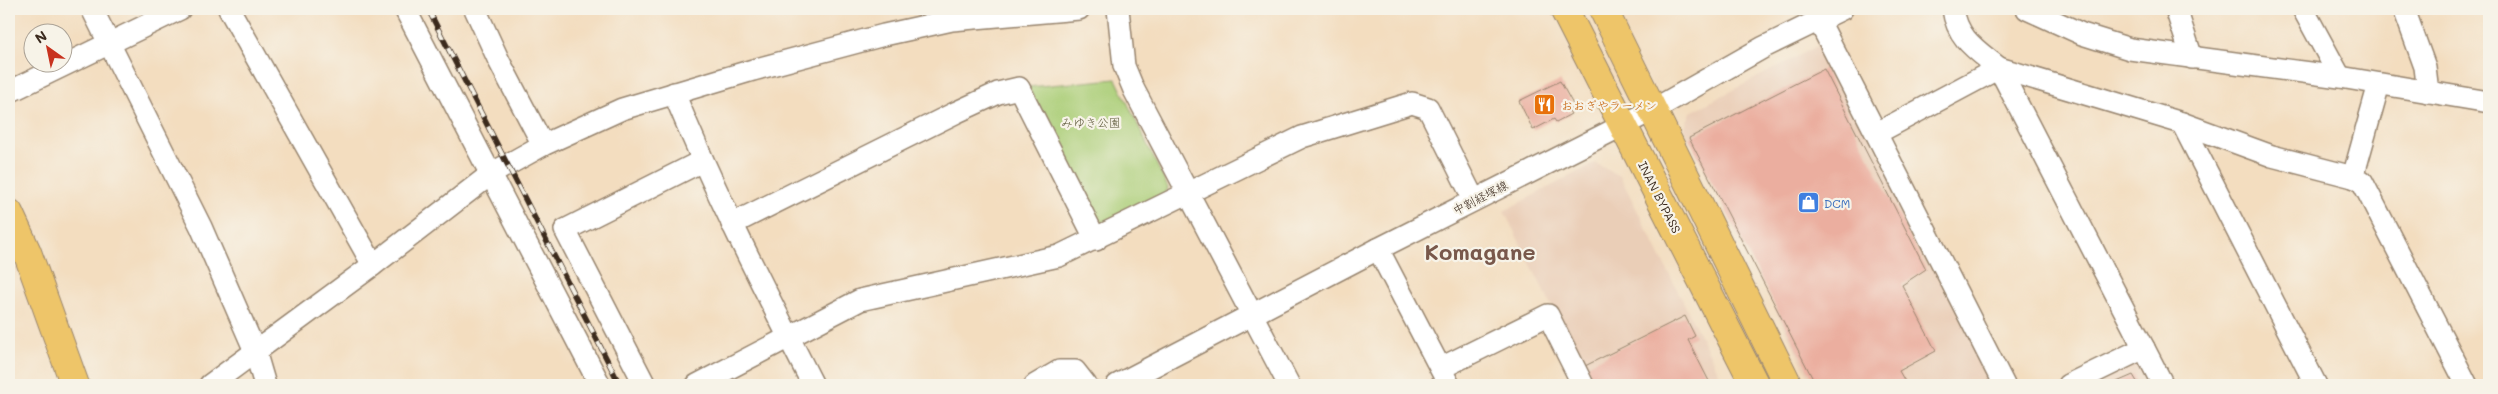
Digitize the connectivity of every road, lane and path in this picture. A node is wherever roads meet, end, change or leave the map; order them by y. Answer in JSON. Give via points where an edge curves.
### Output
{"nodes":[{"id":1,"x":92,"y":9,"type":"edge"},
{"id":2,"x":180,"y":9,"type":"edge"},
{"id":3,"x":229,"y":9,"type":"edge"},
{"id":4,"x":404,"y":9,"type":"edge"},
{"id":5,"x":475,"y":9,"type":"edge"},
{"id":6,"x":1079,"y":9,"type":"edge"},
{"id":7,"x":1118,"y":9,"type":"edge"},
{"id":8,"x":1564,"y":9,"type":"edge"},
{"id":9,"x":1603,"y":9,"type":"edge"},
{"id":10,"x":1842,"y":9,"type":"edge"},
{"id":11,"x":1953,"y":9,"type":"edge"},
{"id":12,"x":2027,"y":9,"type":"edge"},
{"id":13,"x":2176,"y":9,"type":"edge"},
{"id":14,"x":2303,"y":9,"type":"edge"},
{"id":15,"x":2404,"y":9,"type":"edge"},
{"id":16,"x":951,"y":14,"type":"edge"},
{"id":17,"x":1819,"y":21,"type":"junction"},
{"id":18,"x":111,"y":43,"type":"junction"},
{"id":19,"x":2192,"y":58,"type":"junction"},
{"id":20,"x":1999,"y":68,"type":"junction"},
{"id":21,"x":2340,"y":76,"type":"junction"},
{"id":22,"x":2379,"y":84,"type":"junction"},
{"id":23,"x":9,"y":92,"type":"edge"},
{"id":24,"x":2428,"y":92,"type":"junction"},
{"id":25,"x":674,"y":93,"type":"junction"},
{"id":26,"x":2489,"y":102,"type":"edge"},
{"id":27,"x":1653,"y":110,"type":"junction"},
{"id":28,"x":2182,"y":123,"type":"junction"},
{"id":29,"x":1624,"y":125,"type":"junction"},
{"id":30,"x":1877,"y":133,"type":"junction"},
{"id":31,"x":543,"y":145,"type":"junction"},
{"id":32,"x":702,"y":161,"type":"junction"},
{"id":33,"x":490,"y":174,"type":"junction"},
{"id":34,"x":2352,"y":177,"type":"junction"},
{"id":35,"x":1188,"y":191,"type":"junction"},
{"id":36,"x":1474,"y":200,"type":"junction"},
{"id":37,"x":9,"y":215,"type":"edge"},
{"id":38,"x":732,"y":224,"type":"junction"},
{"id":39,"x":1096,"y":240,"type":"junction"},
{"id":40,"x":1378,"y":249,"type":"junction"},
{"id":41,"x":373,"y":265,"type":"junction"},
{"id":42,"x":1253,"y":314,"type":"junction"},
{"id":43,"x":788,"y":337,"type":"junction"},
{"id":44,"x":2144,"y":348,"type":"junction"},
{"id":45,"x":256,"y":352,"type":"junction"},
{"id":46,"x":1445,"y":377,"type":"edge"},
{"id":47,"x":74,"y":385,"type":"edge"},
{"id":48,"x":210,"y":385,"type":"edge"},
{"id":49,"x":266,"y":385,"type":"edge"},
{"id":50,"x":600,"y":385,"type":"edge"},
{"id":51,"x":645,"y":385,"type":"edge"},
{"id":52,"x":696,"y":385,"type":"edge"},
{"id":53,"x":813,"y":385,"type":"edge"},
{"id":54,"x":1035,"y":385,"type":"edge"},
{"id":55,"x":1086,"y":385,"type":"edge"},
{"id":56,"x":1117,"y":385,"type":"edge"},
{"id":57,"x":1289,"y":385,"type":"edge"},
{"id":58,"x":1583,"y":385,"type":"edge"},
{"id":59,"x":1755,"y":385,"type":"edge"},
{"id":60,"x":1788,"y":385,"type":"edge"},
{"id":61,"x":2004,"y":385,"type":"edge"},
{"id":62,"x":2068,"y":385,"type":"edge"},
{"id":63,"x":2163,"y":385,"type":"edge"},
{"id":64,"x":2316,"y":385,"type":"edge"},
{"id":65,"x":2467,"y":385,"type":"edge"}],
"edges":[{"from":1,"to":18,"type":"street"},
{"from":2,"to":18,"type":"street"},
{"from":3,"to":41,"type":"street"},
{"from":4,"to":33,"type":"street"},
{"from":5,"to":31,"type":"street"},
{"from":6,"to":16,"type":"street"},
{"from":7,"to":35,"type":"street","via":[[1124,66]]},
{"from":8,"to":29,"type":"highway","name":"INAN BYPASS"},
{"from":9,"to":27,"type":"highway"},
{"from":10,"to":17,"type":"street","name":"中割経塚線"},
{"from":11,"to":20,"type":"street","via":[[1954,19],[1964,39]]},
{"from":12,"to":19,"type":"street","via":[[2082,34],[2130,49]]},
{"from":13,"to":19,"type":"street"},
{"from":14,"to":21,"type":"street"},
{"from":15,"to":24,"type":"street","via":[[2425,67]]},
{"from":16,"to":25,"type":"street"},
{"from":17,"to":27,"type":"street","name":"中割経塚線","via":[[1764,47]]},
{"from":17,"to":30,"type":"street"},
{"from":18,"to":23,"type":"street"},
{"from":18,"to":45,"type":"street","via":[[202,227]]},
{"from":19,"to":21,"type":"street"},
{"from":20,"to":28,"type":"street"},
{"from":20,"to":30,"type":"street"},
{"from":20,"to":44,"type":"street"},
{"from":21,"to":22,"type":"street"},
{"from":22,"to":24,"type":"street"},
{"from":22,"to":34,"type":"street"},
{"from":24,"to":26,"type":"street"},
{"from":25,"to":31,"type":"street","via":[[622,109]]},
{"from":25,"to":32,"type":"street"},
{"from":27,"to":29,"type":"street","name":"中割経塚線"},
{"from":27,"to":60,"type":"highway"},
{"from":28,"to":34,"type":"street","via":[[2272,156]]},
{"from":28,"to":64,"type":"street"},
{"from":29,"to":36,"type":"street","name":"中割経塚線"},
{"from":29,"to":59,"type":"highway","name":"INAN BYPASS"},
{"from":30,"to":61,"type":"street"},
{"from":31,"to":33,"type":"street"},
{"from":32,"to":38,"type":"street"},
{"from":32,"to":51,"type":"street","via":[[566,230]]},
{"from":33,"to":41,"type":"street"},
{"from":33,"to":50,"type":"street"},
{"from":34,"to":65,"type":"street","via":[[2362,181]]},
{"from":35,"to":36,"type":"street","via":[[1302,137],[1412,104],[1428,108]]},
{"from":35,"to":39,"type":"street"},
{"from":35,"to":42,"type":"street"},
{"from":36,"to":40,"type":"street","name":"中割経塚線"},
{"from":37,"to":47,"type":"highway","via":[[27,252]]},
{"from":38,"to":39,"type":"street","via":[[957,112],[1018,88]]},
{"from":38,"to":43,"type":"street"},
{"from":39,"to":43,"type":"street","via":[[1059,256],[860,300]]},
{"from":40,"to":42,"type":"street","name":"中割経塚線"},
{"from":40,"to":46,"type":"street"},
{"from":41,"to":45,"type":"street"},
{"from":42,"to":56,"type":"street","name":"中割経塚線"},
{"from":42,"to":57,"type":"street"},
{"from":43,"to":52,"type":"street"},
{"from":43,"to":53,"type":"street"},
{"from":44,"to":62,"type":"street"},
{"from":44,"to":63,"type":"street"},
{"from":45,"to":48,"type":"street"},
{"from":45,"to":49,"type":"street"},
{"from":46,"to":58,"type":"street","via":[[1548,315]]},
{"from":54,"to":55,"type":"street","via":[[1059,371],[1075,371]]}]}
